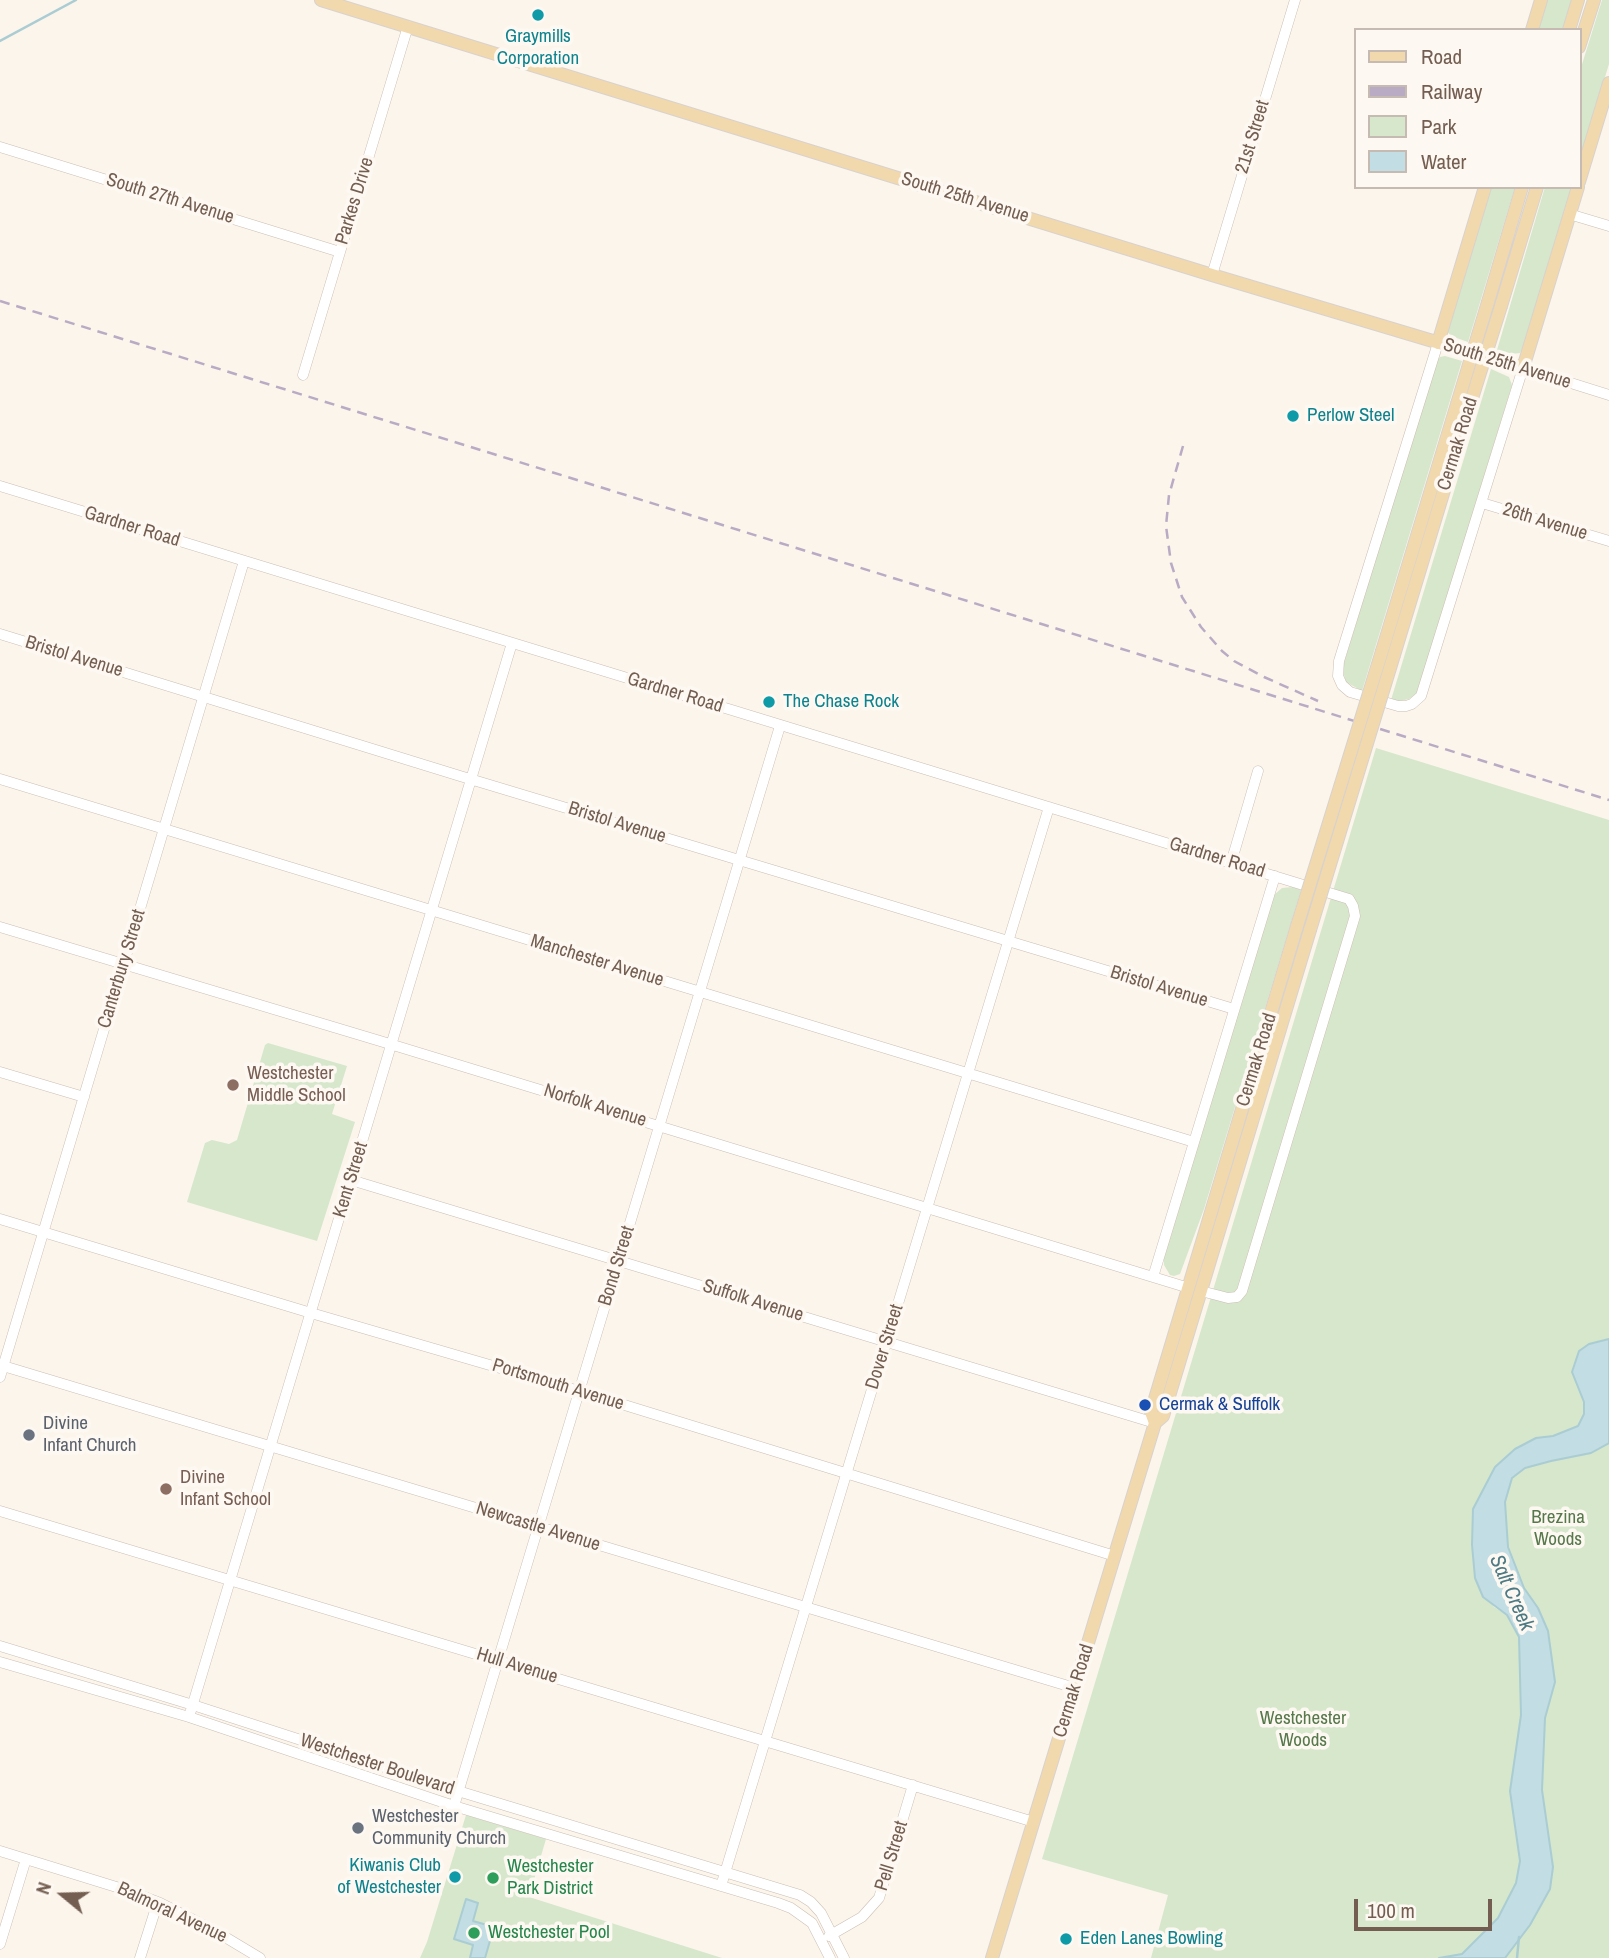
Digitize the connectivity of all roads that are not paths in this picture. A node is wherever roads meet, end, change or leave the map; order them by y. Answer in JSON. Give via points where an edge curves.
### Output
{"nodes":[{"id":1,"x":321,"y":0,"type":"edge"},
{"id":2,"x":1295,"y":0,"type":"edge"},
{"id":3,"x":1541,"y":0,"type":"edge"},
{"id":4,"x":1578,"y":0,"type":"edge"},
{"id":5,"x":1594,"y":0,"type":"edge"},
{"id":6,"x":408,"y":26,"type":"junction"},
{"id":7,"x":1533,"y":28,"type":"edge"},
{"id":8,"x":1570,"y":28,"type":"edge"},
{"id":9,"x":1581,"y":41,"type":"edge"},
{"id":10,"x":1609,"y":86,"type":"edge"},
{"id":11,"x":0,"y":147,"type":"edge"},
{"id":12,"x":1581,"y":176,"type":"edge"},
{"id":13,"x":1484,"y":189,"type":"edge"},
{"id":14,"x":1522,"y":189,"type":"edge"},
{"id":15,"x":1536,"y":189,"type":"edge"},
{"id":16,"x":1577,"y":189,"type":"edge"},
{"id":17,"x":1569,"y":214,"type":"junction"},
{"id":18,"x":1609,"y":226,"type":"edge"},
{"id":19,"x":340,"y":252,"type":"junction"},
{"id":20,"x":1212,"y":275,"type":"junction"},
{"id":21,"x":1495,"y":304,"type":"junction"},
{"id":22,"x":1438,"y":343,"type":"junction"},
{"id":23,"x":1522,"y":368,"type":"junction"},
{"id":24,"x":303,"y":375,"type":"dead end"},
{"id":25,"x":1609,"y":395,"type":"edge"},
{"id":26,"x":0,"y":486,"type":"edge"},
{"id":27,"x":1482,"y":503,"type":"junction"},
{"id":28,"x":1609,"y":541,"type":"edge"},
{"id":29,"x":244,"y":561,"type":"junction"},
{"id":30,"x":0,"y":634,"type":"edge"},
{"id":31,"x":512,"y":643,"type":"junction"},
{"id":32,"x":204,"y":696,"type":"junction"},
{"id":33,"x":780,"y":726,"type":"junction"},
{"id":34,"x":1258,"y":771,"type":"dead end"},
{"id":35,"x":0,"y":779,"type":"edge"},
{"id":36,"x":471,"y":779,"type":"junction"},
{"id":37,"x":1049,"y":807,"type":"junction"},
{"id":38,"x":164,"y":829,"type":"junction"},
{"id":39,"x":740,"y":860,"type":"junction"},
{"id":40,"x":1231,"y":863,"type":"junction"},
{"id":41,"x":1275,"y":876,"type":"junction"},
{"id":42,"x":432,"y":910,"type":"junction"},
{"id":43,"x":0,"y":927,"type":"edge"},
{"id":44,"x":1008,"y":941,"type":"junction"},
{"id":45,"x":124,"y":964,"type":"junction"},
{"id":46,"x":700,"y":993,"type":"junction"},
{"id":47,"x":1234,"y":1009,"type":"junction"},
{"id":48,"x":391,"y":1044,"type":"junction"},
{"id":49,"x":0,"y":1072,"type":"edge"},
{"id":50,"x":968,"y":1074,"type":"junction"},
{"id":51,"x":84,"y":1097,"type":"junction"},
{"id":52,"x":659,"y":1126,"type":"junction"},
{"id":53,"x":1194,"y":1142,"type":"junction"},
{"id":54,"x":351,"y":1180,"type":"junction"},
{"id":55,"x":927,"y":1208,"type":"junction"},
{"id":56,"x":0,"y":1219,"type":"edge"},
{"id":57,"x":44,"y":1231,"type":"junction"},
{"id":58,"x":619,"y":1260,"type":"junction"},
{"id":59,"x":1153,"y":1277,"type":"junction"},
{"id":60,"x":1195,"y":1289,"type":"junction"},
{"id":61,"x":311,"y":1313,"type":"junction"},
{"id":62,"x":886,"y":1342,"type":"junction"},
{"id":63,"x":2,"y":1365,"type":"edge"},
{"id":64,"x":0,"y":1377,"type":"edge"},
{"id":65,"x":579,"y":1391,"type":"junction"},
{"id":66,"x":1155,"y":1423,"type":"junction"},
{"id":67,"x":271,"y":1446,"type":"junction"},
{"id":68,"x":846,"y":1474,"type":"junction"},
{"id":69,"x":0,"y":1511,"type":"edge"},
{"id":70,"x":538,"y":1527,"type":"junction"},
{"id":71,"x":1115,"y":1556,"type":"junction"},
{"id":72,"x":230,"y":1580,"type":"junction"},
{"id":73,"x":806,"y":1607,"type":"junction"},
{"id":74,"x":0,"y":1646,"type":"edge"},
{"id":75,"x":498,"y":1660,"type":"junction"},
{"id":76,"x":0,"y":1662,"type":"edge"},
{"id":77,"x":1075,"y":1688,"type":"junction"},
{"id":78,"x":193,"y":1705,"type":"junction"},
{"id":79,"x":189,"y":1717,"type":"junction"},
{"id":80,"x":765,"y":1740,"type":"junction"},
{"id":81,"x":913,"y":1785,"type":"junction"},
{"id":82,"x":458,"y":1791,"type":"junction"},
{"id":83,"x":454,"y":1806,"type":"junction"},
{"id":84,"x":1034,"y":1822,"type":"junction"},
{"id":85,"x":0,"y":1851,"type":"edge"},
{"id":86,"x":26,"y":1859,"type":"junction"},
{"id":87,"x":725,"y":1871,"type":"junction"},
{"id":88,"x":721,"y":1886,"type":"junction"},
{"id":89,"x":160,"y":1903,"type":"junction"},
{"id":90,"x":833,"y":1934,"type":"junction"},
{"id":91,"x":822,"y":1940,"type":"junction"},
{"id":92,"x":0,"y":1944,"type":"edge"},
{"id":93,"x":140,"y":1958,"type":"edge"},
{"id":94,"x":260,"y":1958,"type":"edge"},
{"id":95,"x":830,"y":1958,"type":"edge"},
{"id":96,"x":844,"y":1958,"type":"edge"},
{"id":97,"x":992,"y":1958,"type":"edge"}],
"edges":[{"from":1,"to":6,"type":"main road","name":"South 25th Avenue"},
{"from":2,"to":20,"type":"street","name":"21st Street"},
{"from":3,"to":7,"type":"main road"},
{"from":4,"to":8,"type":"main road"},
{"from":5,"to":9,"type":"main road"},
{"from":6,"to":19,"type":"street","name":"Parkes Drive"},
{"from":6,"to":20,"type":"main road","name":"South 25th Avenue"},
{"from":10,"to":12,"type":"main road"},
{"from":11,"to":19,"type":"street","name":"South 27th Avenue"},
{"from":13,"to":22,"type":"main road"},
{"from":14,"to":21,"type":"main road","name":"Cermak Road"},
{"from":15,"to":21,"type":"main road","name":"Cermak Road"},
{"from":16,"to":17,"type":"main road"},
{"from":17,"to":18,"type":"street"},
{"from":17,"to":23,"type":"main road"},
{"from":19,"to":24,"type":"street","name":"Parkes Drive"},
{"from":20,"to":22,"type":"main road","name":"South 25th Avenue"},
{"from":21,"to":60,"type":"main road","name":"Cermak Road","bridge":true},
{"from":22,"to":23,"type":"main road","name":"South 25th Avenue"},
{"from":22,"to":27,"type":"street","name":"Cermak Road","via":[[1339,661],[1338,676],[1350,692],[1398,706],[1412,704],[1421,696]]},
{"from":23,"to":25,"type":"street","name":"South 25th Avenue"},
{"from":23,"to":27,"type":"street","name":"Cermak Road"},
{"from":26,"to":29,"type":"street","name":"Gardner Road"},
{"from":27,"to":28,"type":"street","name":"26th Avenue"},
{"from":29,"to":31,"type":"street","name":"Gardner Road"},
{"from":29,"to":32,"type":"street","name":"Canterbury Street"},
{"from":30,"to":32,"type":"street","name":"Bristol Avenue"},
{"from":31,"to":33,"type":"street","name":"Gardner Road"},
{"from":31,"to":36,"type":"street","name":"Kent Street"},
{"from":32,"to":36,"type":"street","name":"Bristol Avenue"},
{"from":32,"to":38,"type":"street","name":"Canterbury Street"},
{"from":33,"to":37,"type":"street","name":"Gardner Road"},
{"from":33,"to":39,"type":"street","name":"Bond Street"},
{"from":34,"to":40,"type":"street"},
{"from":35,"to":38,"type":"street","name":"Manchester Avenue"},
{"from":36,"to":39,"type":"street","name":"Bristol Avenue"},
{"from":36,"to":42,"type":"street","name":"Kent Street"},
{"from":37,"to":40,"type":"street","name":"Gardner Road"},
{"from":37,"to":44,"type":"street","name":"Dover Street"},
{"from":38,"to":42,"type":"street","name":"Manchester Avenue"},
{"from":38,"to":45,"type":"street","name":"Canterbury Street"},
{"from":39,"to":44,"type":"street","name":"Bristol Avenue"},
{"from":39,"to":46,"type":"street","name":"Bond Street"},
{"from":40,"to":41,"type":"street","name":"Gardner Road"},
{"from":41,"to":47,"type":"street","name":"Cermak Road"},
{"from":41,"to":60,"type":"street","name":"Gardner Road","via":[[1349,899],[1355,916],[1242,1291],[1228,1298]]},
{"from":42,"to":46,"type":"street","name":"Manchester Avenue"},
{"from":42,"to":48,"type":"street","name":"Kent Street"},
{"from":43,"to":45,"type":"street","name":"Norfolk Avenue"},
{"from":44,"to":47,"type":"street","name":"Bristol Avenue"},
{"from":44,"to":50,"type":"street","name":"Dover Street"},
{"from":45,"to":48,"type":"street","name":"Norfolk Avenue"},
{"from":45,"to":51,"type":"street","name":"Canterbury Street"},
{"from":46,"to":50,"type":"street","name":"Manchester Avenue"},
{"from":46,"to":52,"type":"street","name":"Bond Street"},
{"from":47,"to":53,"type":"street","name":"Cermak Road"},
{"from":48,"to":52,"type":"street","name":"Norfolk Avenue"},
{"from":48,"to":54,"type":"street","name":"Kent Street"},
{"from":49,"to":51,"type":"street"},
{"from":50,"to":53,"type":"street","name":"Manchester Avenue"},
{"from":50,"to":55,"type":"street","name":"Dover Street"},
{"from":51,"to":57,"type":"street","name":"Canterbury Street"},
{"from":52,"to":55,"type":"street","name":"Norfolk Avenue"},
{"from":52,"to":58,"type":"street","name":"Bond Street"},
{"from":53,"to":59,"type":"street","name":"Cermak Road"},
{"from":54,"to":58,"type":"street","name":"Suffolk Avenue"},
{"from":54,"to":61,"type":"street","name":"Kent Street"},
{"from":55,"to":59,"type":"street","name":"Norfolk Avenue"},
{"from":55,"to":62,"type":"street","name":"Dover Street"},
{"from":56,"to":57,"type":"street","name":"Portsmouth Avenue"},
{"from":57,"to":61,"type":"street","name":"Portsmouth Avenue"},
{"from":57,"to":63,"type":"street","name":"Canterbury Street"},
{"from":58,"to":62,"type":"street","name":"Suffolk Avenue"},
{"from":58,"to":65,"type":"street","name":"Bond Street"},
{"from":59,"to":60,"type":"street","name":"Norfolk Avenue"},
{"from":60,"to":66,"type":"main road","name":"Cermak Road","via":[[1151,1412]]},
{"from":61,"to":65,"type":"street","name":"Portsmouth Avenue"},
{"from":61,"to":67,"type":"street","name":"Kent Street"},
{"from":62,"to":66,"type":"street","name":"Suffolk Avenue"},
{"from":62,"to":68,"type":"street","name":"Dover Street"},
{"from":63,"to":64,"type":"street","name":"Canterbury Street"},
{"from":63,"to":67,"type":"street","name":"Newcastle Avenue"},
{"from":65,"to":68,"type":"street","name":"Portsmouth Avenue"},
{"from":65,"to":70,"type":"street","name":"Bond Street"},
{"from":66,"to":71,"type":"main road","name":"Cermak Road"},
{"from":67,"to":70,"type":"street","name":"Newcastle Avenue"},
{"from":67,"to":72,"type":"street","name":"Kent Street"},
{"from":68,"to":71,"type":"street","name":"Portsmouth Avenue"},
{"from":68,"to":73,"type":"street","name":"Dover Street"},
{"from":69,"to":72,"type":"street","name":"Hull Avenue"},
{"from":70,"to":73,"type":"street","name":"Newcastle Avenue"},
{"from":70,"to":75,"type":"street","name":"Bond Street"},
{"from":71,"to":77,"type":"main road","name":"Cermak Road"},
{"from":72,"to":75,"type":"street","name":"Hull Avenue"},
{"from":72,"to":78,"type":"street","name":"Kent Street"},
{"from":73,"to":77,"type":"street","name":"Newcastle Avenue"},
{"from":73,"to":80,"type":"street","name":"Dover Street"},
{"from":74,"to":78,"type":"street","name":"Westchester Boulevard"},
{"from":75,"to":80,"type":"street","name":"Hull Avenue"},
{"from":75,"to":82,"type":"street","name":"Bond Street"},
{"from":76,"to":79,"type":"street","name":"Westchester Boulevard"},
{"from":77,"to":84,"type":"main road","name":"Cermak Road"},
{"from":78,"to":79,"type":"street","name":"Kent Street"},
{"from":78,"to":82,"type":"street","name":"Westchester Boulevard"},
{"from":79,"to":83,"type":"street","name":"Westchester Boulevard"},
{"from":80,"to":81,"type":"street","name":"Hull Avenue"},
{"from":80,"to":87,"type":"street","name":"Dover Street"},
{"from":81,"to":84,"type":"street","name":"Hull Avenue"},
{"from":81,"to":90,"type":"street","name":"Pell Street","via":[[879,1898],[862,1917]]},
{"from":82,"to":83,"type":"street","name":"Bond Street"},
{"from":82,"to":87,"type":"street","name":"Westchester Boulevard"},
{"from":83,"to":88,"type":"street","name":"Westchester Boulevard"},
{"from":84,"to":97,"type":"main road","name":"Cermak Road"},
{"from":85,"to":86,"type":"street","name":"Balmoral Avenue"},
{"from":86,"to":89,"type":"street","name":"Balmoral Avenue"},
{"from":86,"to":92,"type":"street"},
{"from":87,"to":88,"type":"street","name":"Dover Street"},
{"from":87,"to":90,"type":"street","name":"Westchester Boulevard","via":[[800,1895],[821,1913]]},
{"from":88,"to":91,"type":"street","name":"Westchester Boulevard","via":[[791,1908],[812,1923]]},
{"from":89,"to":93,"type":"street"},
{"from":89,"to":94,"type":"street","name":"Balmoral Avenue"},
{"from":90,"to":91,"type":"street","name":"Pell Street"},
{"from":90,"to":96,"type":"street","name":"Westchester Boulevard"},
{"from":91,"to":95,"type":"street","name":"Westchester Boulevard"}]}
